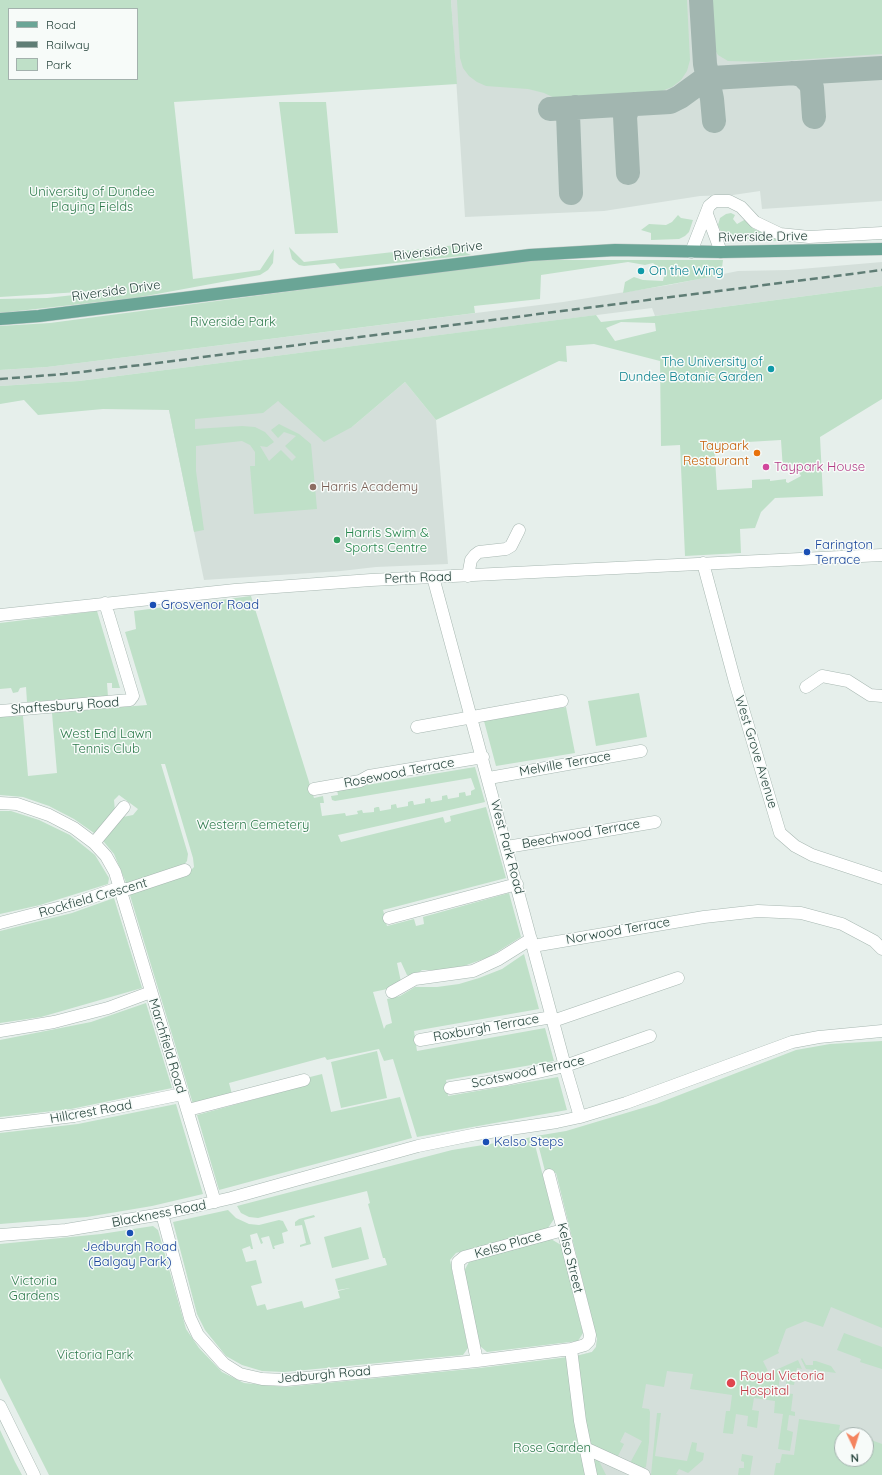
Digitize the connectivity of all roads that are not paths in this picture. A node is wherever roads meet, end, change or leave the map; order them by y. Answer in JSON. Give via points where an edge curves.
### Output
{"nodes":[{"id":1,"x":707,"y":214,"type":"junction"},
{"id":2,"x":882,"y":233,"type":"edge"},
{"id":3,"x":882,"y":249,"type":"edge"},
{"id":4,"x":691,"y":252,"type":"junction"},
{"id":5,"x":721,"y":252,"type":"junction"},
{"id":6,"x":0,"y":319,"type":"edge"},
{"id":7,"x":519,"y":530,"type":"dead end"},
{"id":8,"x":882,"y":555,"type":"edge"},
{"id":9,"x":703,"y":563,"type":"junction"},
{"id":10,"x":467,"y":576,"type":"junction"},
{"id":11,"x":433,"y":578,"type":"junction"},
{"id":12,"x":99,"y":603,"type":"junction"},
{"id":13,"x":0,"y":615,"type":"edge"},
{"id":14,"x":806,"y":687,"type":"dead end"},
{"id":15,"x":882,"y":696,"type":"edge"},
{"id":16,"x":562,"y":701,"type":"dead end"},
{"id":17,"x":0,"y":711,"type":"edge"},
{"id":18,"x":472,"y":717,"type":"junction"},
{"id":19,"x":416,"y":727,"type":"dead end"},
{"id":20,"x":641,"y":751,"type":"dead end"},
{"id":21,"x":483,"y":757,"type":"junction"},
{"id":22,"x":489,"y":778,"type":"junction"},
{"id":23,"x":314,"y":789,"type":"dead end"},
{"id":24,"x":0,"y":803,"type":"edge"},
{"id":25,"x":124,"y":807,"type":"dead end"},
{"id":26,"x":655,"y":822,"type":"dead end"},
{"id":27,"x":94,"y":842,"type":"junction"},
{"id":28,"x":507,"y":847,"type":"junction"},
{"id":29,"x":185,"y":870,"type":"dead end"},
{"id":30,"x":882,"y":878,"type":"edge"},
{"id":31,"x":517,"y":884,"type":"junction"},
{"id":32,"x":120,"y":889,"type":"junction"},
{"id":33,"x":389,"y":918,"type":"dead end"},
{"id":34,"x":0,"y":922,"type":"edge"},
{"id":35,"x":532,"y":943,"type":"junction"},
{"id":36,"x":882,"y":949,"type":"edge"},
{"id":37,"x":678,"y":978,"type":"dead end"},
{"id":38,"x":151,"y":992,"type":"junction"},
{"id":39,"x":392,"y":992,"type":"dead end"},
{"id":40,"x":552,"y":1019,"type":"junction"},
{"id":41,"x":0,"y":1031,"type":"edge"},
{"id":42,"x":882,"y":1031,"type":"edge"},
{"id":43,"x":650,"y":1036,"type":"dead end"},
{"id":44,"x":420,"y":1040,"type":"dead end"},
{"id":45,"x":565,"y":1066,"type":"junction"},
{"id":46,"x":304,"y":1080,"type":"dead end"},
{"id":47,"x":450,"y":1088,"type":"dead end"},
{"id":48,"x":182,"y":1094,"type":"junction"},
{"id":49,"x":188,"y":1110,"type":"junction"},
{"id":50,"x":580,"y":1117,"type":"junction"},
{"id":51,"x":0,"y":1125,"type":"edge"},
{"id":52,"x":549,"y":1175,"type":"dead end"},
{"id":53,"x":215,"y":1202,"type":"junction"},
{"id":54,"x":162,"y":1214,"type":"junction"},
{"id":55,"x":563,"y":1230,"type":"junction"},
{"id":56,"x":0,"y":1235,"type":"edge"},
{"id":57,"x":589,"y":1341,"type":"joint"},
{"id":58,"x":571,"y":1349,"type":"junction"},
{"id":59,"x":477,"y":1361,"type":"junction"},
{"id":60,"x":0,"y":1406,"type":"edge"},
{"id":61,"x":585,"y":1448,"type":"junction"},
{"id":62,"x":34,"y":1475,"type":"edge"},
{"id":63,"x":591,"y":1475,"type":"edge"},
{"id":64,"x":644,"y":1475,"type":"edge"}],
"edges":[{"from":1,"to":2,"type":"street","via":[[715,201],[729,201],[741,207],[755,222],[780,234],[809,237]]},
{"from":1,"to":4,"type":"street"},
{"from":1,"to":5,"type":"street"},
{"from":3,"to":5,"type":"main road","name":"Riverside Drive"},
{"from":4,"to":5,"type":"main road","name":"Riverside Drive"},
{"from":4,"to":6,"type":"main road","name":"Riverside Drive","via":[[615,250],[530,254]]},
{"from":7,"to":10,"type":"street","via":[[511,546],[506,549],[479,552],[475,555]]},
{"from":8,"to":9,"type":"street","name":"Perth Road"},
{"from":9,"to":10,"type":"street","name":"Perth Road"},
{"from":9,"to":30,"type":"street","name":"West Grove Avenue","via":[[780,833],[795,846],[812,855]]},
{"from":10,"to":11,"type":"street","name":"Perth Road"},
{"from":11,"to":12,"type":"street","name":"Perth Road","via":[[236,590]]},
{"from":11,"to":18,"type":"street","name":"West Park Road"},
{"from":12,"to":13,"type":"street"},
{"from":12,"to":17,"type":"street","name":"Shaftesbury Road","via":[[133,696],[130,700]]},
{"from":14,"to":15,"type":"street","via":[[822,676],[848,681],[870,695]]},
{"from":16,"to":18,"type":"street"},
{"from":18,"to":19,"type":"street"},
{"from":18,"to":21,"type":"street","name":"West Park Road"},
{"from":20,"to":22,"type":"street","name":"Melville Terrace"},
{"from":21,"to":22,"type":"street","name":"West Park Road"},
{"from":21,"to":23,"type":"street","name":"Rosewood Terrace","via":[[369,776],[360,781]]},
{"from":22,"to":28,"type":"street","name":"West Park Road"},
{"from":24,"to":27,"type":"street","name":"Marchfield Road","via":[[16,804],[49,815]]},
{"from":25,"to":27,"type":"street"},
{"from":26,"to":28,"type":"street","name":"Beechwood Terrace"},
{"from":27,"to":32,"type":"street","name":"Marchfield Road","via":[[115,872]]},
{"from":28,"to":31,"type":"street","name":"West Park Road"},
{"from":29,"to":32,"type":"street","name":"Rockfield Crescent","via":[[128,889]]},
{"from":31,"to":33,"type":"street"},
{"from":31,"to":35,"type":"street","name":"West Park Road"},
{"from":32,"to":34,"type":"street","name":"Rockfield Crescent","via":[[31,916]]},
{"from":32,"to":38,"type":"street","name":"Marchfield Road"},
{"from":35,"to":36,"type":"street","name":"Norwood Terrace","via":[[758,911],[801,913],[842,924],[874,941]]},
{"from":35,"to":39,"type":"street","via":[[473,971],[415,979]]},
{"from":35,"to":40,"type":"street","name":"West Park Road"},
{"from":37,"to":40,"type":"street","name":"Roxburgh Terrace"},
{"from":38,"to":41,"type":"street","via":[[108,1008],[54,1022]]},
{"from":38,"to":48,"type":"street","name":"Marchfield Road"},
{"from":40,"to":44,"type":"street","name":"Roxburgh Terrace"},
{"from":40,"to":45,"type":"street","name":"West Park Road"},
{"from":42,"to":50,"type":"street","name":"Blackness Road","via":[[792,1042],[663,1090]]},
{"from":43,"to":45,"type":"street","name":"Scotswood Terrace"},
{"from":45,"to":47,"type":"street","name":"Scotswood Terrace"},
{"from":45,"to":50,"type":"street","name":"West Park Road"},
{"from":46,"to":49,"type":"street"},
{"from":48,"to":49,"type":"street","name":"Marchfield Road"},
{"from":48,"to":51,"type":"street","name":"Hillcrest Road","via":[[74,1116]]},
{"from":49,"to":53,"type":"street","name":"Marchfield Road"},
{"from":50,"to":53,"type":"street","name":"Blackness Road","via":[[418,1146]]},
{"from":52,"to":55,"type":"street","name":"Kelso Street"},
{"from":53,"to":54,"type":"street","name":"Blackness Road"},
{"from":54,"to":56,"type":"street","name":"Blackness Road","via":[[66,1230]]},
{"from":54,"to":59,"type":"street","name":"Jedburgh Road","via":[[190,1318],[198,1335],[224,1364],[240,1374],[262,1379],[286,1380]]},
{"from":55,"to":57,"type":"street","name":"Kelso Street","via":[[590,1335]]},
{"from":55,"to":59,"type":"street","name":"Kelso Place","via":[[464,1257],[458,1262]]},
{"from":57,"to":58,"type":"street","name":"Jedburgh Road","via":[[585,1345]]},
{"from":58,"to":59,"type":"street","name":"Jedburgh Road"},
{"from":58,"to":61,"type":"street"},
{"from":60,"to":62,"type":"street"},
{"from":61,"to":63,"type":"street"},
{"from":61,"to":64,"type":"street"}]}
